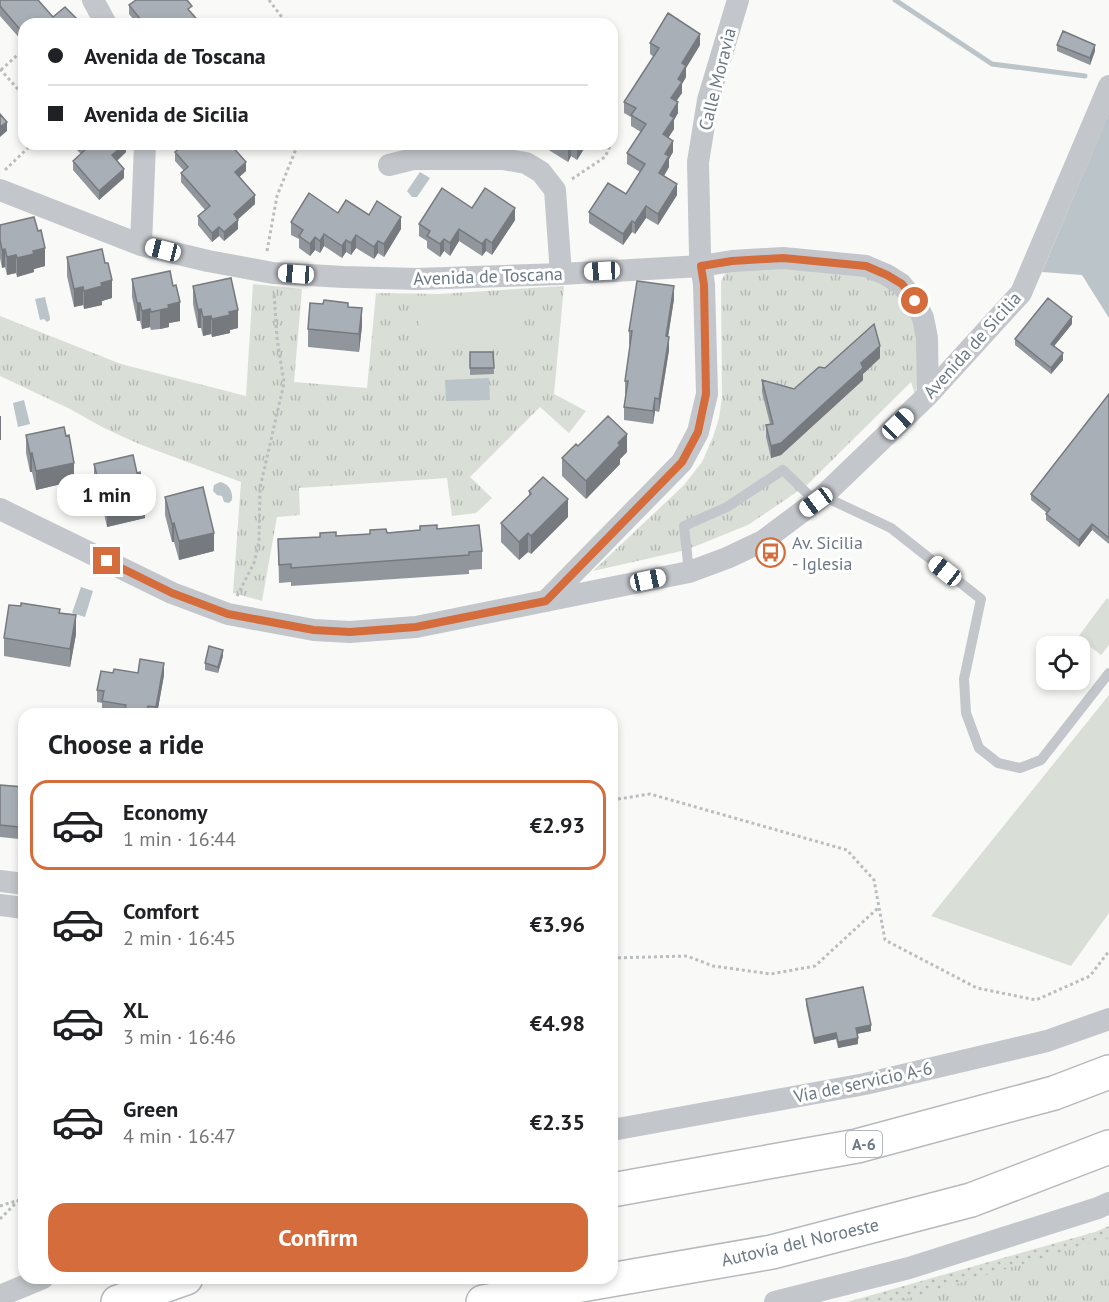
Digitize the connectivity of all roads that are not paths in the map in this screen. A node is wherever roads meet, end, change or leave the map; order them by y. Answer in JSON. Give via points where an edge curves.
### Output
{"nodes":[{"id":1,"x":93,"y":0,"type":"edge"},
{"id":2,"x":738,"y":0,"type":"edge"},
{"id":3,"x":103,"y":18,"type":"edge"},
{"id":4,"x":1109,"y":86,"type":"edge"},
{"id":5,"x":145,"y":150,"type":"edge"},
{"id":6,"x":390,"y":165,"type":"dead end"},
{"id":7,"x":1,"y":183,"type":"edge"},
{"id":8,"x":141,"y":245,"type":"junction"},
{"id":9,"x":701,"y":266,"type":"junction"},
{"id":10,"x":561,"y":274,"type":"junction"},
{"id":11,"x":928,"y":395,"type":"junction"},
{"id":12,"x":819,"y":499,"type":"junction"},
{"id":13,"x":0,"y":509,"type":"edge"},
{"id":14,"x":689,"y":572,"type":"junction"},
{"id":15,"x":546,"y":601,"type":"junction"},
{"id":16,"x":1109,"y":673,"type":"edge"},
{"id":17,"x":0,"y":881,"type":"edge"},
{"id":18,"x":18,"y":883,"type":"edge"},
{"id":19,"x":0,"y":905,"type":"edge"},
{"id":20,"x":18,"y":907,"type":"edge"},
{"id":21,"x":1109,"y":1018,"type":"edge"},
{"id":22,"x":1109,"y":1072,"type":"edge"},
{"id":23,"x":618,"y":1129,"type":"edge"},
{"id":24,"x":1109,"y":1147,"type":"edge"},
{"id":25,"x":618,"y":1189,"type":"edge"},
{"id":26,"x":1109,"y":1203,"type":"edge"},
{"id":27,"x":618,"y":1279,"type":"edge"},
{"id":28,"x":29,"y":1284,"type":"edge"},
{"id":29,"x":169,"y":1284,"type":"edge"},
{"id":30,"x":587,"y":1284,"type":"edge"},
{"id":31,"x":0,"y":1296,"type":"edge"},
{"id":32,"x":118,"y":1302,"type":"edge"},
{"id":33,"x":483,"y":1302,"type":"edge"},
{"id":34,"x":775,"y":1302,"type":"edge"}],
"edges":[{"from":1,"to":3,"type":"street"},
{"from":2,"to":9,"type":"street","name":"Calle Moravia","via":[[708,100],[698,162]]},
{"from":4,"to":11,"type":"street","name":"Avenida de Sicilia","via":[[1021,293]]},
{"from":5,"to":8,"type":"street"},
{"from":6,"to":10,"type":"street","via":[[413,159],[503,159],[526,163],[542,172],[555,190]]},
{"from":7,"to":8,"type":"street","name":"Avenida de Toscana"},
{"from":8,"to":10,"type":"street","name":"Avenida de Toscana","via":[[273,273],[344,278]]},
{"from":9,"to":10,"type":"street","name":"Avenida de Toscana"},
{"from":9,"to":11,"type":"street","name":"Avenida de Toscana","via":[[783,258],[866,266],[887,275],[902,284],[923,318]]},
{"from":9,"to":15,"type":"street","name":"Calle Moravia","via":[[706,394],[698,432],[682,462]]},
{"from":11,"to":12,"type":"street","name":"Avenida de Sicilia"},
{"from":12,"to":14,"type":"street","name":"Avenida de Sicilia","via":[[763,541]]},
{"from":12,"to":14,"type":"lane","via":[[783,470],[727,507],[684,526]]},
{"from":12,"to":16,"type":"lane","via":[[891,528],[981,599],[964,679],[966,713],[979,748],[998,763],[1020,768],[1041,760]]},
{"from":13,"to":15,"type":"street","name":"Avenida de Sicilia","via":[[172,593],[228,614],[314,630],[350,632],[416,627]]},
{"from":14,"to":15,"type":"street","name":"Avenida de Sicilia"},
{"from":17,"to":18,"type":"street"},
{"from":19,"to":20,"type":"street"},
{"from":21,"to":23,"type":"street","name":"Vía de servicio A-6","via":[[1047,1041],[865,1084]]},
{"from":22,"to":25,"type":"highway","number":"A-6","via":[[1054,1093],[857,1146]]},
{"from":24,"to":27,"type":"highway","name":"Autovía del Noroeste","via":[[971,1200],[772,1252]]},
{"from":26,"to":34,"type":"street","via":[[909,1268]]},
{"from":28,"to":31,"type":"street"},
{"from":29,"to":32,"type":"highway"},
{"from":30,"to":33,"type":"highway","name":"Autovía del Noroeste"}]}
